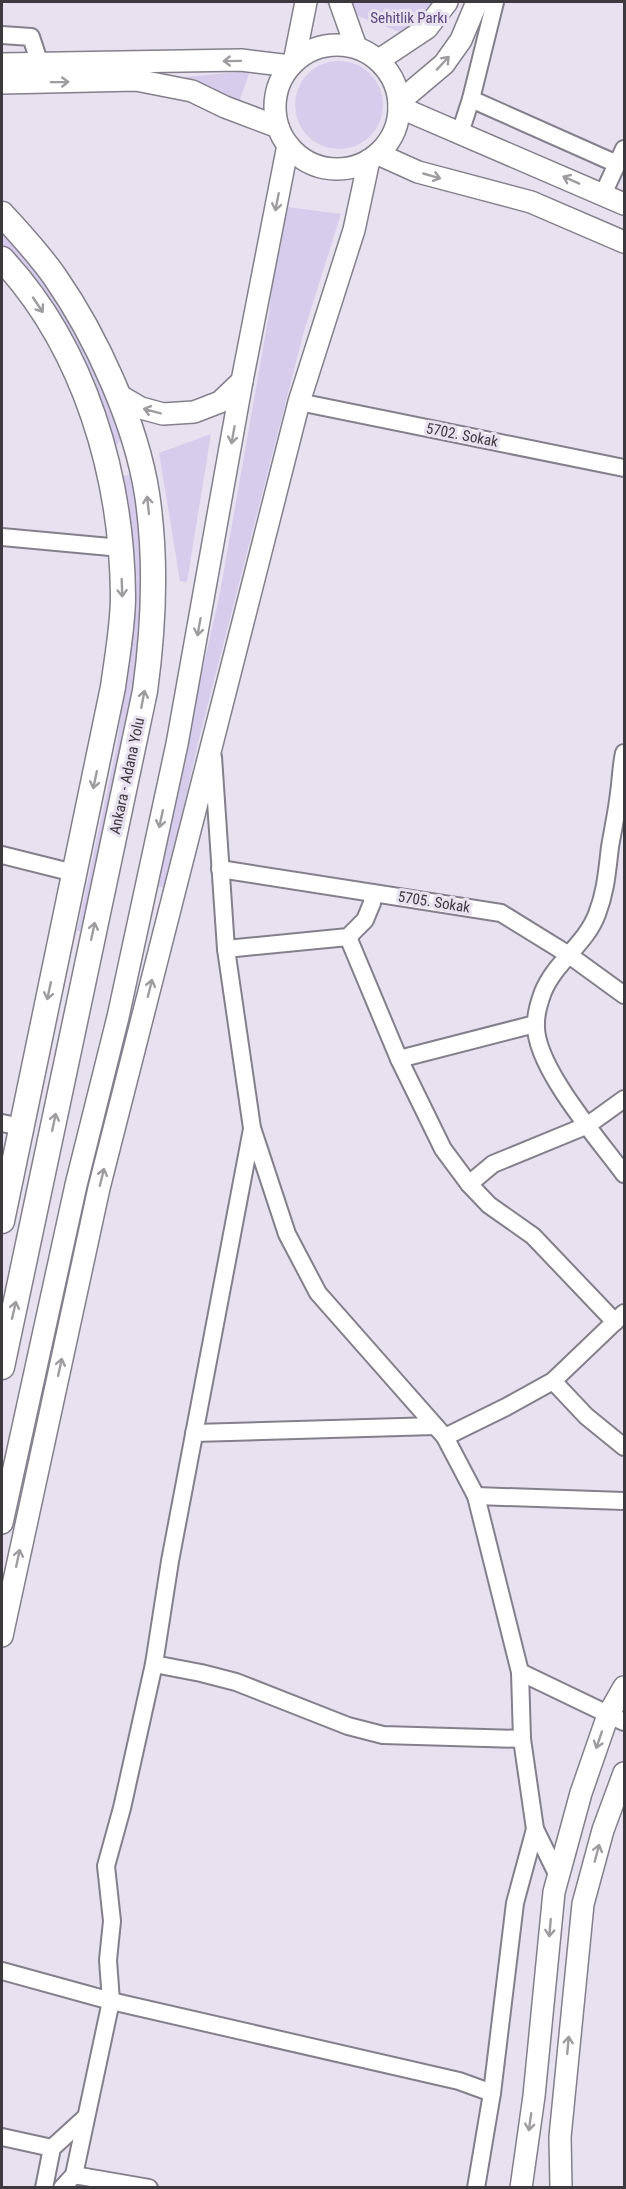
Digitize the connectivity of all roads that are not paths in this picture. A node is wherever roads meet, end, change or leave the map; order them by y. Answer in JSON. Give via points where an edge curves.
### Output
{"nodes":[{"id":1,"x":306,"y":2,"type":"edge"},
{"id":2,"x":340,"y":2,"type":"edge"},
{"id":3,"x":447,"y":2,"type":"edge"},
{"id":4,"x":477,"y":2,"type":"edge"},
{"id":5,"x":495,"y":2,"type":"edge"},
{"id":6,"x":2,"y":35,"type":"edge"},
{"id":7,"x":356,"y":47,"type":"junction"},
{"id":8,"x":379,"y":60,"type":"junction"},
{"id":9,"x":2,"y":64,"type":"edge"},
{"id":10,"x":40,"y":64,"type":"junction"},
{"id":11,"x":292,"y":64,"type":"junction"},
{"id":12,"x":2,"y":83,"type":"edge"},
{"id":13,"x":471,"y":99,"type":"junction"},
{"id":14,"x":399,"y":104,"type":"junction"},
{"id":15,"x":460,"y":133,"type":"junction"},
{"id":16,"x":283,"y":136,"type":"junction"},
{"id":17,"x":373,"y":157,"type":"junction"},
{"id":18,"x":621,"y":157,"type":"edge"},
{"id":19,"x":603,"y":194,"type":"junction"},
{"id":20,"x":624,"y":204,"type":"edge"},
{"id":21,"x":2,"y":214,"type":"edge"},
{"id":22,"x":624,"y":242,"type":"edge"},
{"id":23,"x":2,"y":259,"type":"edge"},
{"id":24,"x":242,"y":381,"type":"junction"},
{"id":25,"x":117,"y":394,"type":"junction"},
{"id":26,"x":299,"y":402,"type":"junction"},
{"id":27,"x":624,"y":468,"type":"edge"},
{"id":28,"x":2,"y":537,"type":"edge"},
{"id":29,"x":121,"y":548,"type":"junction"},
{"id":30,"x":212,"y":744,"type":"junction"},
{"id":31,"x":624,"y":753,"type":"edge"},
{"id":32,"x":622,"y":795,"type":"edge"},
{"id":33,"x":2,"y":855,"type":"edge"},
{"id":34,"x":220,"y":869,"type":"junction"},
{"id":35,"x":74,"y":873,"type":"junction"},
{"id":36,"x":373,"y":893,"type":"junction"},
{"id":37,"x":348,"y":937,"type":"junction"},
{"id":38,"x":226,"y":949,"type":"junction"},
{"id":39,"x":569,"y":955,"type":"junction"},
{"id":40,"x":624,"y":995,"type":"edge"},
{"id":41,"x":536,"y":1024,"type":"junction"},
{"id":42,"x":399,"y":1059,"type":"junction"},
{"id":43,"x":624,"y":1099,"type":"edge"},
{"id":44,"x":11,"y":1125,"type":"edge"},
{"id":45,"x":588,"y":1125,"type":"junction"},
{"id":46,"x":252,"y":1128,"type":"junction"},
{"id":47,"x":624,"y":1174,"type":"edge"},
{"id":48,"x":6,"y":1182,"type":"edge"},
{"id":49,"x":469,"y":1184,"type":"junction"},
{"id":50,"x":2,"y":1221,"type":"edge"},
{"id":51,"x":620,"y":1318,"type":"edge"},
{"id":52,"x":2,"y":1367,"type":"edge"},
{"id":53,"x":553,"y":1381,"type":"junction"},
{"id":54,"x":440,"y":1432,"type":"junction"},
{"id":55,"x":195,"y":1433,"type":"junction"},
{"id":56,"x":624,"y":1447,"type":"edge"},
{"id":57,"x":476,"y":1496,"type":"junction"},
{"id":58,"x":624,"y":1501,"type":"edge"},
{"id":59,"x":2,"y":1523,"type":"edge"},
{"id":60,"x":2,"y":1636,"type":"edge"},
{"id":61,"x":154,"y":1664,"type":"junction"},
{"id":62,"x":520,"y":1672,"type":"junction"},
{"id":63,"x":624,"y":1688,"type":"edge"},
{"id":64,"x":616,"y":1718,"type":"edge"},
{"id":65,"x":522,"y":1739,"type":"junction"},
{"id":66,"x":624,"y":1773,"type":"edge"},
{"id":67,"x":535,"y":1829,"type":"junction"},
{"id":68,"x":558,"y":1876,"type":"junction"},
{"id":69,"x":2,"y":1971,"type":"edge"},
{"id":70,"x":111,"y":2001,"type":"junction"},
{"id":71,"x":492,"y":2093,"type":"junction"},
{"id":72,"x":86,"y":2117,"type":"junction"},
{"id":73,"x":2,"y":2137,"type":"edge"},
{"id":74,"x":52,"y":2148,"type":"junction"},
{"id":75,"x":68,"y":2181,"type":"edge"},
{"id":76,"x":44,"y":2187,"type":"edge"},
{"id":77,"x":149,"y":2187,"type":"edge"},
{"id":78,"x":476,"y":2187,"type":"edge"},
{"id":79,"x":521,"y":2187,"type":"edge"},
{"id":80,"x":561,"y":2187,"type":"edge"}],
"edges":[{"from":1,"to":11,"type":"main road"},
{"from":2,"to":7,"type":"main road"},
{"from":3,"to":8,"type":"main road","via":[[427,28]]},
{"from":14,"to":4,"type":"main road","one_way":true,"via":[[444,64],[461,40]]},
{"from":5,"to":13,"type":"street"},
{"from":6,"to":10,"type":"street","via":[[31,37]]},
{"from":7,"to":8,"type":"main road"},
{"from":7,"to":11,"type":"main road","via":[[343,44],[317,48]]},
{"from":8,"to":14,"type":"main road","via":[[394,82]]},
{"from":9,"to":10,"type":"main road"},
{"from":11,"to":10,"type":"main road","one_way":true,"via":[[241,60]]},
{"from":11,"to":16,"type":"main road","via":[[276,95],[275,111]]},
{"from":12,"to":16,"type":"main road","one_way":true,"via":[[136,80],[192,91]]},
{"from":13,"to":15,"type":"street"},
{"from":13,"to":18,"type":"street"},
{"from":14,"to":15,"type":"main road"},
{"from":14,"to":17,"type":"main road","via":[[394,133]]},
{"from":19,"to":15,"type":"main road","one_way":true},
{"from":16,"to":17,"type":"main road","via":[[308,162],[332,169],[345,169]]},
{"from":16,"to":24,"type":"main road","one_way":true},
{"from":17,"to":22,"type":"main road","one_way":true,"via":[[531,202]]},
{"from":17,"to":26,"type":"main road"},
{"from":18,"to":19,"type":"street"},
{"from":19,"to":20,"type":"main road"},
{"from":21,"to":25,"type":"highway","name":"Ankara - Adana Yolu","via":[[54,275],[88,328]]},
{"from":23,"to":29,"type":"highway","name":"Ankara - Adana Yolu","one_way":true,"via":[[37,303],[85,394],[107,458]]},
{"from":24,"to":25,"type":"main road","one_way":true,"via":[[220,402],[194,412],[162,414],[141,408]]},
{"from":24,"to":59,"type":"main road","one_way":true,"via":[[177,744]]},
{"from":52,"to":25,"type":"highway","name":"Ankara - Adana Yolu","one_way":true,"via":[[127,778],[150,650],[153,544],[147,493]]},
{"from":26,"to":27,"type":"street","name":"5702. Sokak"},
{"from":26,"to":30,"type":"main road"},
{"from":28,"to":29,"type":"street"},
{"from":29,"to":35,"type":"highway","name":"Ankara - Adana Yolu","one_way":true,"via":[[123,598],[113,687]]},
{"from":30,"to":34,"type":"street"},
{"from":60,"to":30,"type":"main road","one_way":true,"via":[[99,1188]]},
{"from":31,"to":32,"type":"street","via":[[620,773]]},
{"from":32,"to":39,"type":"street","via":[[607,883],[597,916]]},
{"from":33,"to":35,"type":"street"},
{"from":34,"to":36,"type":"street","name":"5705. Sokak"},
{"from":34,"to":38,"type":"street"},
{"from":35,"to":44,"type":"highway","name":"Ankara - Adana Yolu","one_way":true},
{"from":36,"to":37,"type":"street","via":[[365,920]]},
{"from":36,"to":39,"type":"street","name":"5705. Sokak","via":[[501,913]]},
{"from":37,"to":38,"type":"street"},
{"from":37,"to":42,"type":"street"},
{"from":38,"to":46,"type":"street"},
{"from":39,"to":40,"type":"street","name":"5705. Sokak"},
{"from":39,"to":41,"type":"street","via":[[543,991]]},
{"from":41,"to":42,"type":"street"},
{"from":41,"to":45,"type":"street","via":[[541,1049],[561,1089]]},
{"from":42,"to":49,"type":"street","via":[[442,1149]]},
{"from":43,"to":45,"type":"street"},
{"from":44,"to":48,"type":"highway","name":"Ankara - Adana Yolu"},
{"from":45,"to":47,"type":"street"},
{"from":45,"to":49,"type":"street","via":[[493,1164]]},
{"from":46,"to":54,"type":"street","via":[[287,1234],[318,1293]]},
{"from":46,"to":55,"type":"street"},
{"from":48,"to":50,"type":"highway","name":"Ankara - Adana Yolu"},
{"from":49,"to":51,"type":"street","via":[[489,1205],[533,1236]]},
{"from":51,"to":53,"type":"street"},
{"from":53,"to":54,"type":"street","via":[[506,1407]]},
{"from":53,"to":56,"type":"street","via":[[586,1416]]},
{"from":54,"to":55,"type":"street"},
{"from":54,"to":57,"type":"street"},
{"from":55,"to":61,"type":"street"},
{"from":57,"to":58,"type":"street"},
{"from":57,"to":62,"type":"street"},
{"from":61,"to":65,"type":"street","via":[[236,1682],[383,1736]]},
{"from":61,"to":70,"type":"street","via":[[106,1866],[112,1921],[108,1960]]},
{"from":62,"to":64,"type":"street"},
{"from":62,"to":65,"type":"street"},
{"from":63,"to":64,"type":"main road"},
{"from":64,"to":68,"type":"main road","one_way":true,"via":[[581,1794]]},
{"from":65,"to":67,"type":"street"},
{"from":80,"to":66,"type":"main road","one_way":true,"via":[[560,2137],[583,1905],[603,1830]]},
{"from":67,"to":68,"type":"street"},
{"from":67,"to":71,"type":"street","via":[[515,1903]]},
{"from":68,"to":79,"type":"main road","one_way":true},
{"from":69,"to":70,"type":"street"},
{"from":70,"to":71,"type":"street","via":[[459,2081]]},
{"from":70,"to":72,"type":"street"},
{"from":71,"to":78,"type":"street"},
{"from":72,"to":74,"type":"street"},
{"from":72,"to":75,"type":"street"},
{"from":73,"to":74,"type":"street"},
{"from":74,"to":76,"type":"street"},
{"from":75,"to":77,"type":"street"}]}
